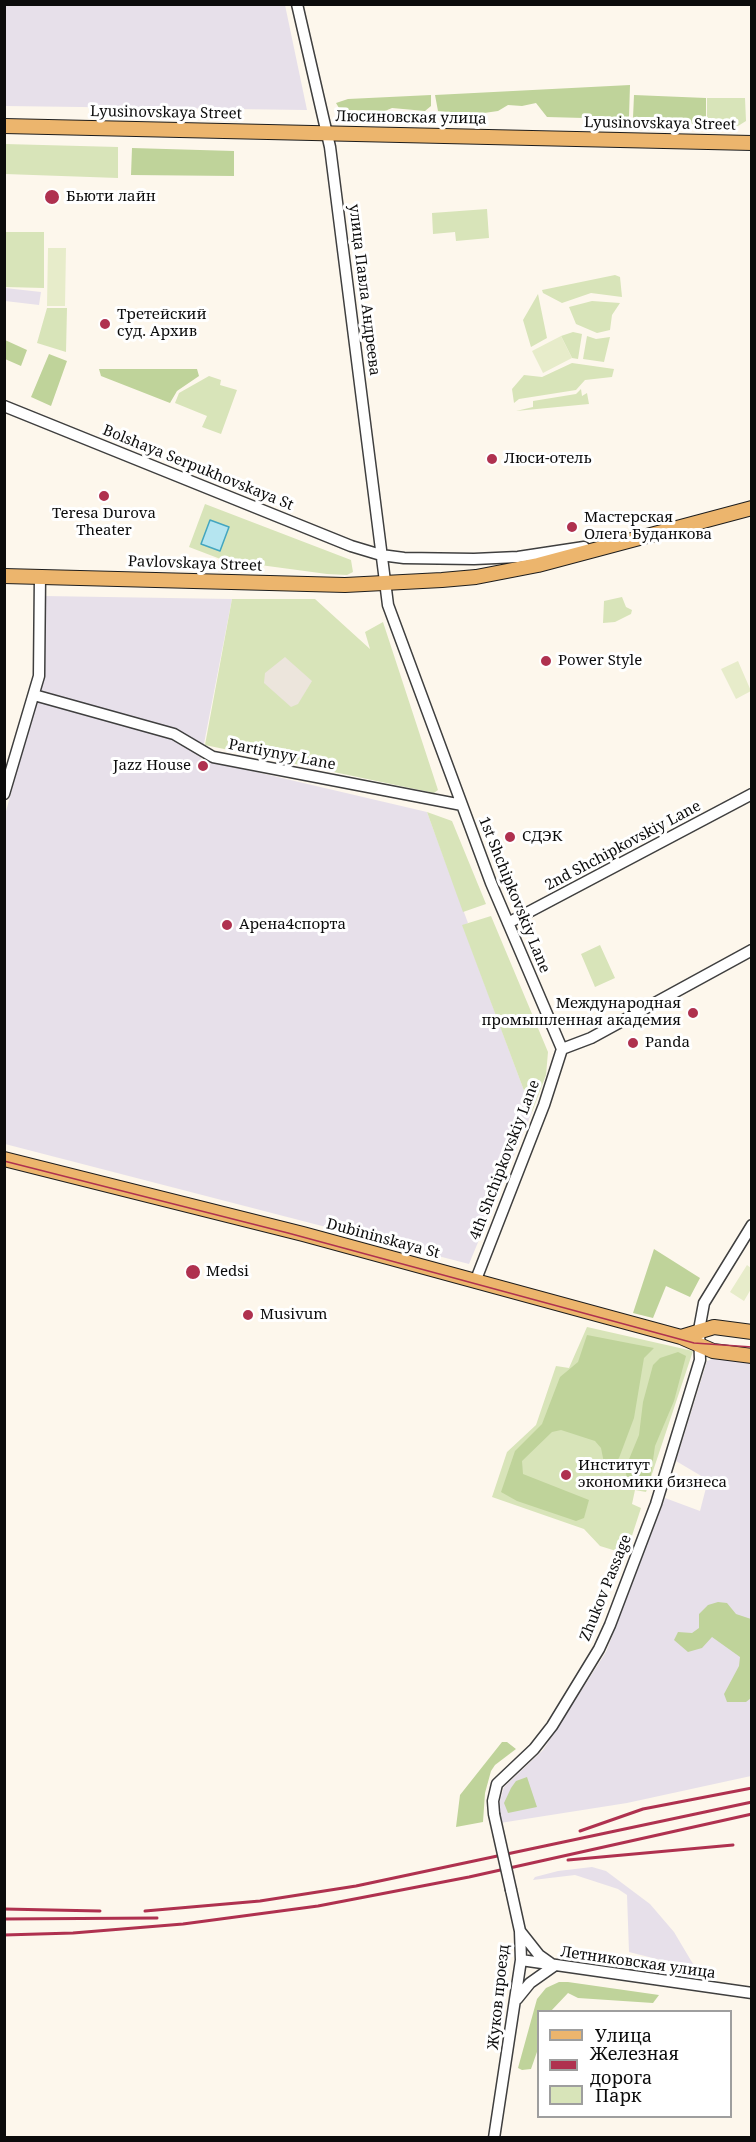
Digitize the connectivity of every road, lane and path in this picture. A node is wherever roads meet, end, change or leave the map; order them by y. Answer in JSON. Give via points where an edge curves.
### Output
{"nodes":[{"id":1,"x":297,"y":4,"type":"edge"},
{"id":2,"x":4,"y":126,"type":"edge"},
{"id":3,"x":326,"y":133,"type":"junction"},
{"id":4,"x":752,"y":143,"type":"edge"},
{"id":5,"x":4,"y":406,"type":"edge"},
{"id":6,"x":752,"y":508,"type":"edge"},
{"id":7,"x":639,"y":538,"type":"junction"},
{"id":8,"x":381,"y":555,"type":"junction"},
{"id":9,"x":4,"y":576,"type":"edge"},
{"id":10,"x":40,"y":576,"type":"junction"},
{"id":11,"x":384,"y":582,"type":"junction"},
{"id":12,"x":34,"y":694,"type":"junction"},
{"id":13,"x":4,"y":794,"type":"edge"},
{"id":14,"x":752,"y":794,"type":"edge"},
{"id":15,"x":462,"y":805,"type":"junction"},
{"id":16,"x":508,"y":922,"type":"junction"},
{"id":17,"x":752,"y":950,"type":"edge"},
{"id":18,"x":562,"y":1049,"type":"junction"},
{"id":19,"x":4,"y":1159,"type":"edge"},
{"id":20,"x":752,"y":1225,"type":"edge"},
{"id":21,"x":475,"y":1282,"type":"junction"},
{"id":22,"x":699,"y":1330,"type":"junction"},
{"id":23,"x":752,"y":1332,"type":"edge"},
{"id":24,"x":681,"y":1336,"type":"junction"},
{"id":25,"x":702,"y":1350,"type":"junction"},
{"id":26,"x":752,"y":1356,"type":"edge"},
{"id":27,"x":520,"y":1931,"type":"junction"},
{"id":28,"x":521,"y":1960,"type":"junction"},
{"id":29,"x":554,"y":1966,"type":"junction"},
{"id":30,"x":752,"y":1993,"type":"edge"},
{"id":31,"x":517,"y":2000,"type":"junction"},
{"id":32,"x":494,"y":2138,"type":"edge"}],
"edges":[{"from":1,"to":3,"type":"street","name":"улица Павла Андреева"},
{"from":2,"to":3,"type":"main road","name":"Lyusinovskaya Street"},
{"from":3,"to":4,"type":"main road","name":"Lyusinovskaya Street"},
{"from":3,"to":8,"type":"street","name":"улица Павла Андреева"},
{"from":5,"to":8,"type":"street","name":"Bolshaya Serpukhovskaya St"},
{"from":6,"to":7,"type":"main road","name":"Pavlovskaya Street"},
{"from":7,"to":8,"type":"street","name":"Bolshaya Serpukhovskaya St","via":[[507,557],[438,560]]},
{"from":7,"to":11,"type":"main road","name":"Pavlovskaya Street","via":[[476,577]]},
{"from":8,"to":11,"type":"street","name":"улица Павла Андреева"},
{"from":9,"to":10,"type":"main road","name":"Pavlovskaya Street"},
{"from":10,"to":11,"type":"main road","name":"Pavlovskaya Street","via":[[341,585]]},
{"from":10,"to":12,"type":"street","via":[[39,676]]},
{"from":11,"to":15,"type":"street","name":"1st Shchipkovskiy Lane","via":[[388,605]]},
{"from":12,"to":13,"type":"street"},
{"from":12,"to":15,"type":"street","name":"Partiynyy Lane","via":[[174,734],[213,757]]},
{"from":14,"to":16,"type":"street","name":"2nd Shchipkovskiy Lane"},
{"from":15,"to":16,"type":"street","name":"1st Shchipkovskiy Lane"},
{"from":16,"to":18,"type":"street","name":"1st Shchipkovskiy Lane"},
{"from":17,"to":18,"type":"street","via":[[591,1038]]},
{"from":18,"to":21,"type":"street","name":"4th Shchipkovskiy Lane"},
{"from":19,"to":21,"type":"main road","name":"Dubininskaya St"},
{"from":20,"to":22,"type":"street","via":[[704,1303]]},
{"from":21,"to":24,"type":"main road","name":"Dubininskaya St"},
{"from":22,"to":23,"type":"main road","via":[[721,1327]]},
{"from":22,"to":24,"type":"main road"},
{"from":22,"to":25,"type":"street"},
{"from":24,"to":25,"type":"main road","name":"Dubininskaya St"},
{"from":25,"to":26,"type":"main road","name":"Dubininskaya St"},
{"from":25,"to":27,"type":"street","name":"Жуков проезд","bridge":true,"via":[[656,1504],[599,1649],[552,1726],[497,1784],[494,1814]]},
{"from":27,"to":28,"type":"street","name":"Жуков проезд"},
{"from":27,"to":29,"type":"street"},
{"from":28,"to":29,"type":"street","name":"Летниковская улица"},
{"from":28,"to":31,"type":"street","name":"Жуков проезд"},
{"from":29,"to":30,"type":"street","name":"Летниковская улица"},
{"from":29,"to":31,"type":"street","via":[[530,1983]]},
{"from":31,"to":32,"type":"street","name":"Жуков проезд"}]}
